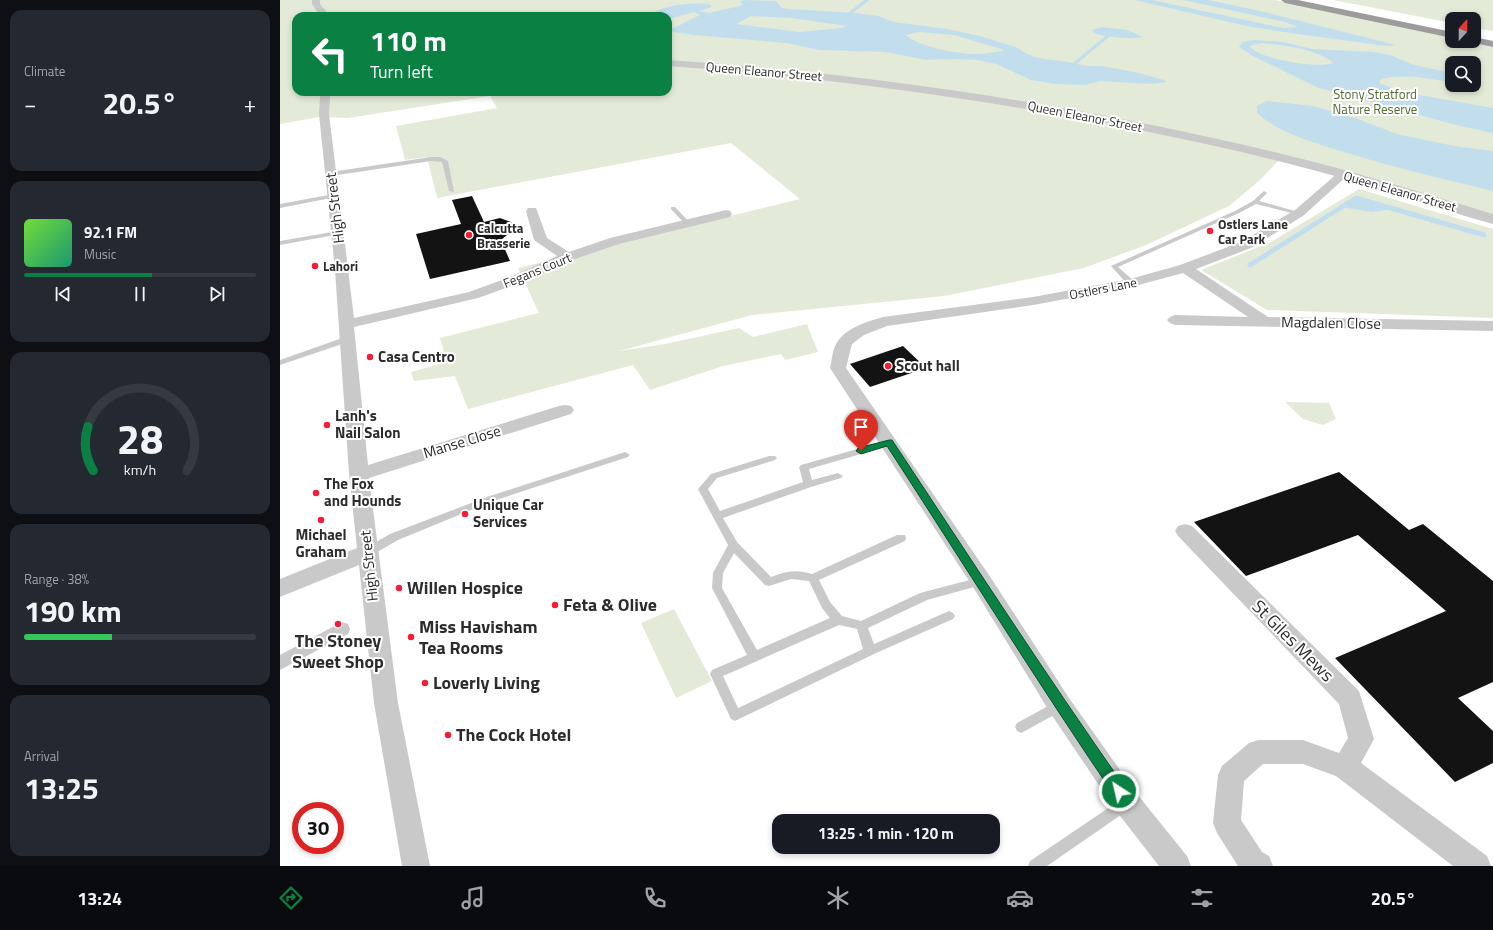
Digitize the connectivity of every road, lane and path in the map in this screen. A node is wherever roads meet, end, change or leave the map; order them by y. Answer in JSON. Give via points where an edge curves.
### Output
{"nodes":[{"id":1,"x":1285,"y":0,"type":"edge"},
{"id":2,"x":1313,"y":0,"type":"edge"},
{"id":3,"x":316,"y":2,"type":"edge"},
{"id":4,"x":322,"y":12,"type":"edge"},
{"id":5,"x":1361,"y":13,"type":"junction"},
{"id":6,"x":1445,"y":27,"type":"edge"},
{"id":7,"x":1445,"y":33,"type":"edge"},
{"id":8,"x":1481,"y":34,"type":"edge"},
{"id":9,"x":1493,"y":37,"type":"edge"},
{"id":10,"x":1481,"y":41,"type":"edge"},
{"id":11,"x":1493,"y":44,"type":"edge"},
{"id":12,"x":672,"y":63,"type":"edge"},
{"id":13,"x":326,"y":96,"type":"edge"},
{"id":14,"x":331,"y":174,"type":"junction"},
{"id":15,"x":1343,"y":174,"type":"junction"},
{"id":16,"x":452,"y":191,"type":"dead end"},
{"id":17,"x":1264,"y":193,"type":"dead end"},
{"id":18,"x":334,"y":196,"type":"junction"},
{"id":19,"x":1255,"y":202,"type":"junction"},
{"id":20,"x":280,"y":206,"type":"edge"},
{"id":21,"x":673,"y":208,"type":"dead end"},
{"id":22,"x":532,"y":212,"type":"dead end"},
{"id":23,"x":1299,"y":213,"type":"junction"},
{"id":24,"x":726,"y":214,"type":"dead end"},
{"id":25,"x":1493,"y":218,"type":"edge"},
{"id":26,"x":688,"y":224,"type":"junction"},
{"id":27,"x":338,"y":233,"type":"junction"},
{"id":28,"x":280,"y":243,"type":"edge"},
{"id":29,"x":567,"y":257,"type":"junction"},
{"id":30,"x":1185,"y":268,"type":"junction"},
{"id":31,"x":1131,"y":283,"type":"junction"},
{"id":32,"x":1175,"y":320,"type":"dead end"},
{"id":33,"x":1265,"y":322,"type":"junction"},
{"id":34,"x":1493,"y":326,"type":"edge"},
{"id":35,"x":347,"y":331,"type":"junction"},
{"id":36,"x":280,"y":363,"type":"edge"},
{"id":37,"x":565,"y":410,"type":"dead end"},
{"id":38,"x":889,"y":443,"type":"junction"},
{"id":39,"x":625,"y":455,"type":"dead end"},
{"id":40,"x":772,"y":458,"type":"dead end"},
{"id":41,"x":359,"y":474,"type":"junction"},
{"id":42,"x":838,"y":476,"type":"dead end"},
{"id":43,"x":808,"y":484,"type":"junction"},
{"id":44,"x":717,"y":516,"type":"junction"},
{"id":45,"x":1185,"y":531,"type":"dead end"},
{"id":46,"x":901,"y":538,"type":"dead end"},
{"id":47,"x":733,"y":545,"type":"junction"},
{"id":48,"x":368,"y":552,"type":"junction"},
{"id":49,"x":813,"y":578,"type":"junction"},
{"id":50,"x":981,"y":581,"type":"junction"},
{"id":51,"x":280,"y":588,"type":"edge"},
{"id":52,"x":949,"y":616,"type":"dead end"},
{"id":53,"x":838,"y":620,"type":"junction"},
{"id":54,"x":862,"y":626,"type":"junction"},
{"id":55,"x":342,"y":629,"type":"dead end"},
{"id":56,"x":870,"y":651,"type":"junction"},
{"id":57,"x":754,"y":656,"type":"junction"},
{"id":58,"x":280,"y":664,"type":"edge"},
{"id":59,"x":1060,"y":706,"type":"junction"},
{"id":60,"x":1021,"y":727,"type":"dead end"},
{"id":61,"x":1346,"y":767,"type":"junction"},
{"id":62,"x":1127,"y":803,"type":"junction"},
{"id":63,"x":1252,"y":865,"type":"edge"},
{"id":64,"x":416,"y":866,"type":"edge"},
{"id":65,"x":1035,"y":866,"type":"edge"},
{"id":66,"x":1177,"y":866,"type":"edge"},
{"id":67,"x":1477,"y":866,"type":"edge"}],
"edges":[{"from":1,"to":5,"type":"highway"},
{"from":2,"to":5,"type":"highway"},
{"from":3,"to":4,"type":"street"},
{"from":5,"to":6,"type":"highway"},
{"from":5,"to":7,"type":"highway"},
{"from":8,"to":9,"type":"highway"},
{"from":10,"to":11,"type":"highway"},
{"from":12,"to":15,"type":"street","name":"Queen Eleanor Street","via":[[841,78],[1017,103],[1281,158]]},
{"from":13,"to":14,"type":"street","name":"High Street","via":[[324,114]]},
{"from":14,"to":16,"type":"lane","via":[[440,159],[445,161]]},
{"from":14,"to":18,"type":"street","name":"High Street"},
{"from":15,"to":23,"type":"street","name":"Ostlers Lane"},
{"from":15,"to":25,"type":"street","name":"Queen Eleanor Street"},
{"from":17,"to":19,"type":"lane"},
{"from":18,"to":20,"type":"lane"},
{"from":18,"to":27,"type":"street","name":"High Street"},
{"from":19,"to":23,"type":"lane"},
{"from":19,"to":31,"type":"lane","via":[[1229,216],[1114,266]]},
{"from":21,"to":26,"type":"lane"},
{"from":22,"to":29,"type":"street","via":[[541,240]]},
{"from":23,"to":30,"type":"street","name":"Ostlers Lane","via":[[1246,245]]},
{"from":24,"to":26,"type":"street","name":"Fegans Court"},
{"from":26,"to":29,"type":"street","name":"Fegans Court","via":[[615,241]]},
{"from":27,"to":28,"type":"lane"},
{"from":27,"to":35,"type":"street","name":"High Street"},
{"from":29,"to":35,"type":"street","name":"Fegans Court","via":[[473,295]]},
{"from":30,"to":31,"type":"street","name":"Ostlers Lane"},
{"from":30,"to":33,"type":"street","name":"Magdalen Close"},
{"from":31,"to":38,"type":"street","name":"Ostlers Lane","via":[[1033,301],[895,319],[874,324],[853,336],[843,346],[838,368]]},
{"from":32,"to":33,"type":"street"},
{"from":33,"to":34,"type":"street","name":"Magdalen Close"},
{"from":35,"to":36,"type":"lane"},
{"from":35,"to":41,"type":"street","name":"High Street"},
{"from":37,"to":41,"type":"street","name":"Manse Close"},
{"from":38,"to":43,"type":"lane","via":[[804,467]]},
{"from":38,"to":50,"type":"street"},
{"from":39,"to":48,"type":"lane","via":[[490,499],[394,537]]},
{"from":40,"to":44,"type":"lane","via":[[714,476],[703,489]]},
{"from":41,"to":48,"type":"street","name":"High Street"},
{"from":42,"to":43,"type":"lane"},
{"from":43,"to":44,"type":"lane"},
{"from":44,"to":47,"type":"lane"},
{"from":45,"to":61,"type":"street","name":"St Giles Mews","via":[[1350,699],[1361,739]]},
{"from":46,"to":49,"type":"lane"},
{"from":47,"to":49,"type":"lane","via":[[769,582],[782,576],[799,573]]},
{"from":47,"to":57,"type":"lane","via":[[718,573],[716,588]]},
{"from":48,"to":51,"type":"street"},
{"from":48,"to":64,"type":"street","name":"High Street","via":[[386,703]]},
{"from":49,"to":53,"type":"lane","via":[[826,605]]},
{"from":50,"to":54,"type":"lane","via":[[924,596]]},
{"from":50,"to":59,"type":"street"},
{"from":52,"to":56,"type":"lane"},
{"from":53,"to":54,"type":"lane"},
{"from":53,"to":57,"type":"lane"},
{"from":54,"to":56,"type":"lane"},
{"from":55,"to":58,"type":"street"},
{"from":56,"to":57,"type":"lane","via":[[735,715],[716,674]]},
{"from":59,"to":60,"type":"lane"},
{"from":59,"to":62,"type":"street"},
{"from":61,"to":63,"type":"street","via":[[1303,752],[1258,752],[1231,775],[1226,822]]},
{"from":61,"to":67,"type":"street"},
{"from":62,"to":65,"type":"lane"},
{"from":62,"to":66,"type":"street"}]}
